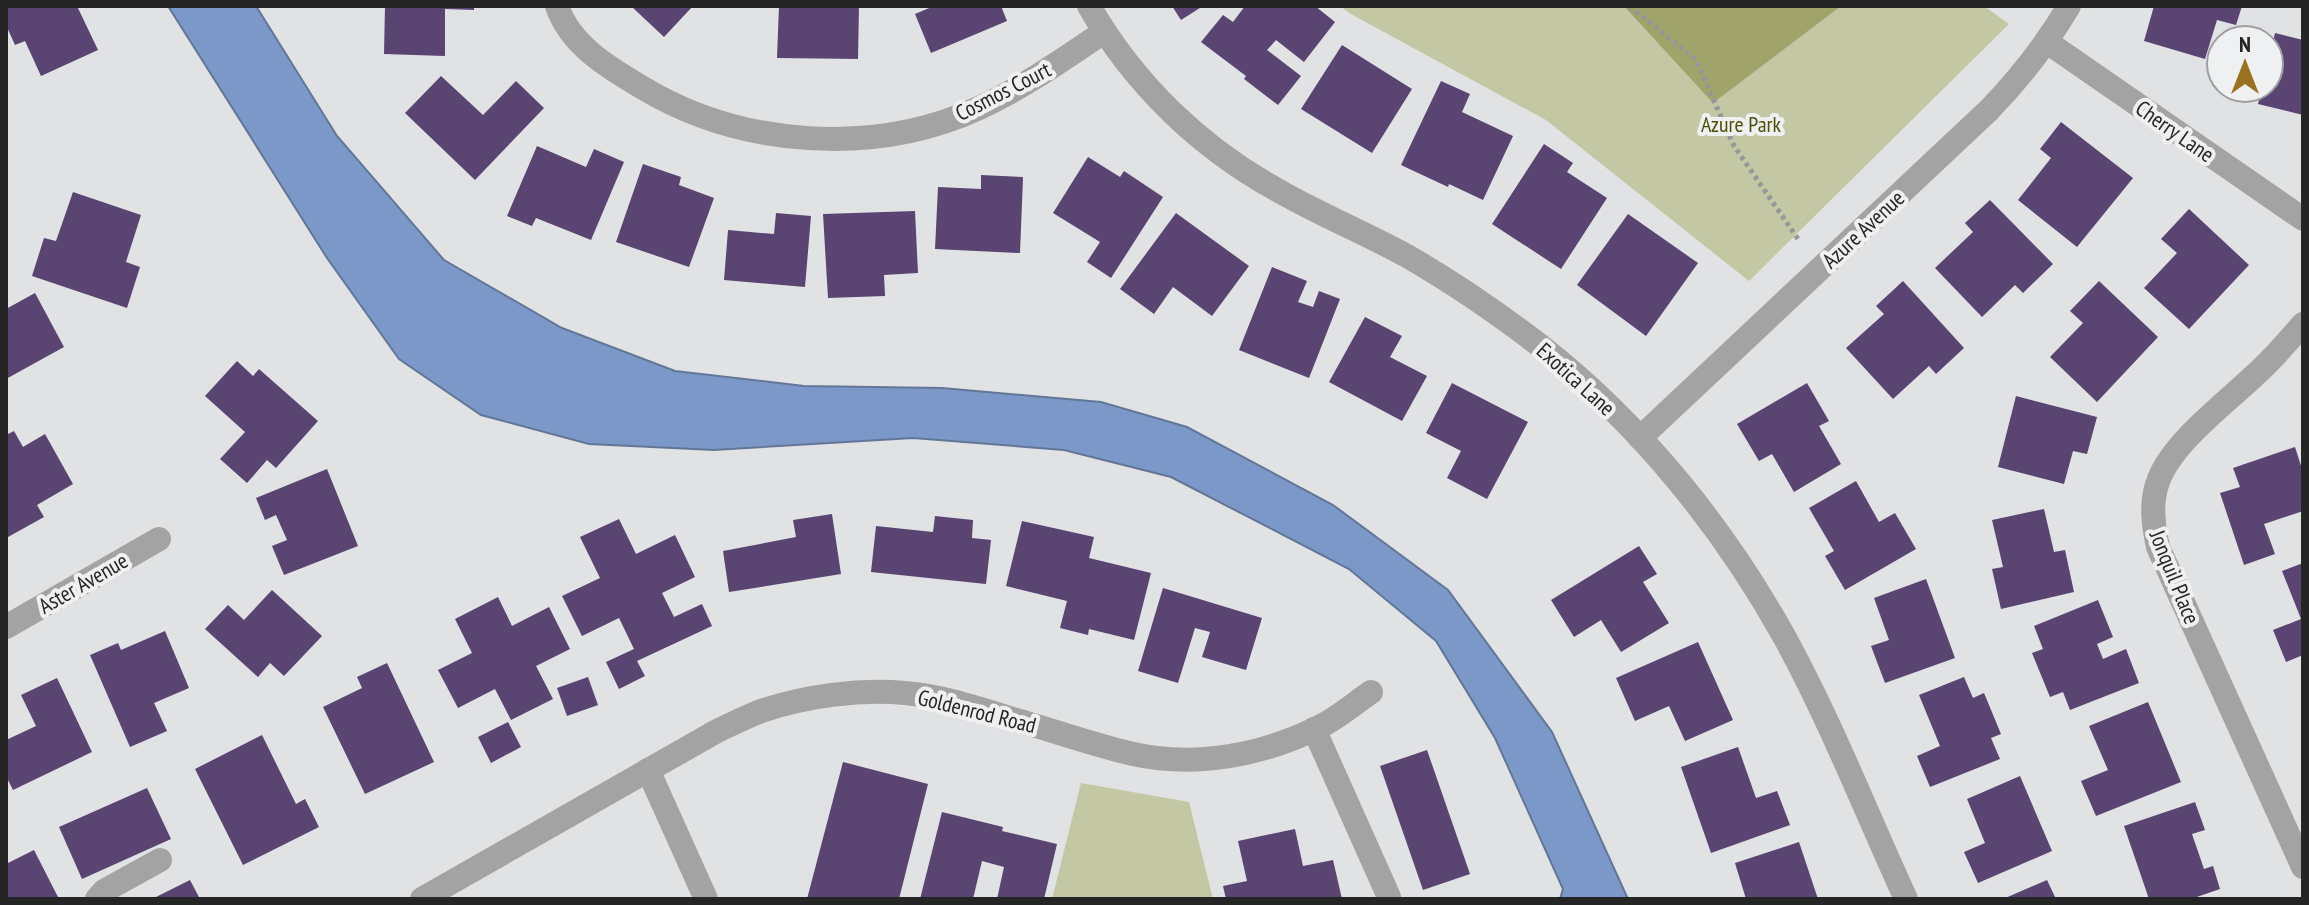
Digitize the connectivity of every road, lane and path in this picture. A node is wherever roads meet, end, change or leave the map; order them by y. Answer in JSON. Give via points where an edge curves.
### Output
{"nodes":[{"id":1,"x":557,"y":6,"type":"edge"},
{"id":2,"x":1089,"y":6,"type":"edge"},
{"id":3,"x":1630,"y":6,"type":"edge"},
{"id":4,"x":2069,"y":6,"type":"edge"},
{"id":5,"x":1104,"y":32,"type":"junction"},
{"id":6,"x":2047,"y":42,"type":"junction"},
{"id":7,"x":2303,"y":219,"type":"edge"},
{"id":8,"x":1798,"y":239,"type":"dead end"},
{"id":9,"x":2303,"y":324,"type":"edge"},
{"id":10,"x":1640,"y":438,"type":"junction"},
{"id":11,"x":159,"y":539,"type":"dead end"},
{"id":12,"x":6,"y":627,"type":"edge"},
{"id":13,"x":1371,"y":692,"type":"dead end"},
{"id":14,"x":1314,"y":729,"type":"junction"},
{"id":15,"x":648,"y":770,"type":"junction"},
{"id":16,"x":160,"y":860,"type":"dead end"},
{"id":17,"x":2303,"y":867,"type":"edge"},
{"id":18,"x":1389,"y":897,"type":"edge"},
{"id":19,"x":97,"y":899,"type":"edge"},
{"id":20,"x":422,"y":899,"type":"edge"},
{"id":21,"x":706,"y":899,"type":"edge"},
{"id":22,"x":1906,"y":899,"type":"edge"}],
"edges":[{"from":1,"to":5,"type":"street","name":"Cosmos Court","via":[[575,39],[656,96],[702,116],[802,138],[878,136],[928,126],[1022,86]]},
{"from":2,"to":5,"type":"street","name":"Exotica Lane"},
{"from":3,"to":8,"type":"path","via":[[1696,60],[1734,146]]},
{"from":4,"to":6,"type":"street","name":"Azure Avenue"},
{"from":5,"to":10,"type":"street","name":"Exotica Lane","via":[[1144,84],[1201,138],[1279,192],[1476,298],[1590,388]]},
{"from":6,"to":7,"type":"street","name":"Cherry Lane"},
{"from":6,"to":10,"type":"street","name":"Azure Avenue","via":[[1989,110]]},
{"from":9,"to":17,"type":"street","name":"Jonquil Place","via":[[2168,461],[2153,503],[2158,547]]},
{"from":10,"to":22,"type":"street","name":"Exotica Lane","via":[[1696,503],[1785,638]]},
{"from":11,"to":12,"type":"street","name":"Aster Avenue"},
{"from":13,"to":14,"type":"street","name":"Goldenrod Road"},
{"from":14,"to":15,"type":"street","name":"Goldenrod Road","via":[[1264,749],[1221,758],[1177,759],[1134,754],[952,701],[856,692],[761,711]]},
{"from":14,"to":18,"type":"street"},
{"from":15,"to":20,"type":"street","name":"Goldenrod Road"},
{"from":15,"to":21,"type":"street"},
{"from":16,"to":19,"type":"street"}]}
